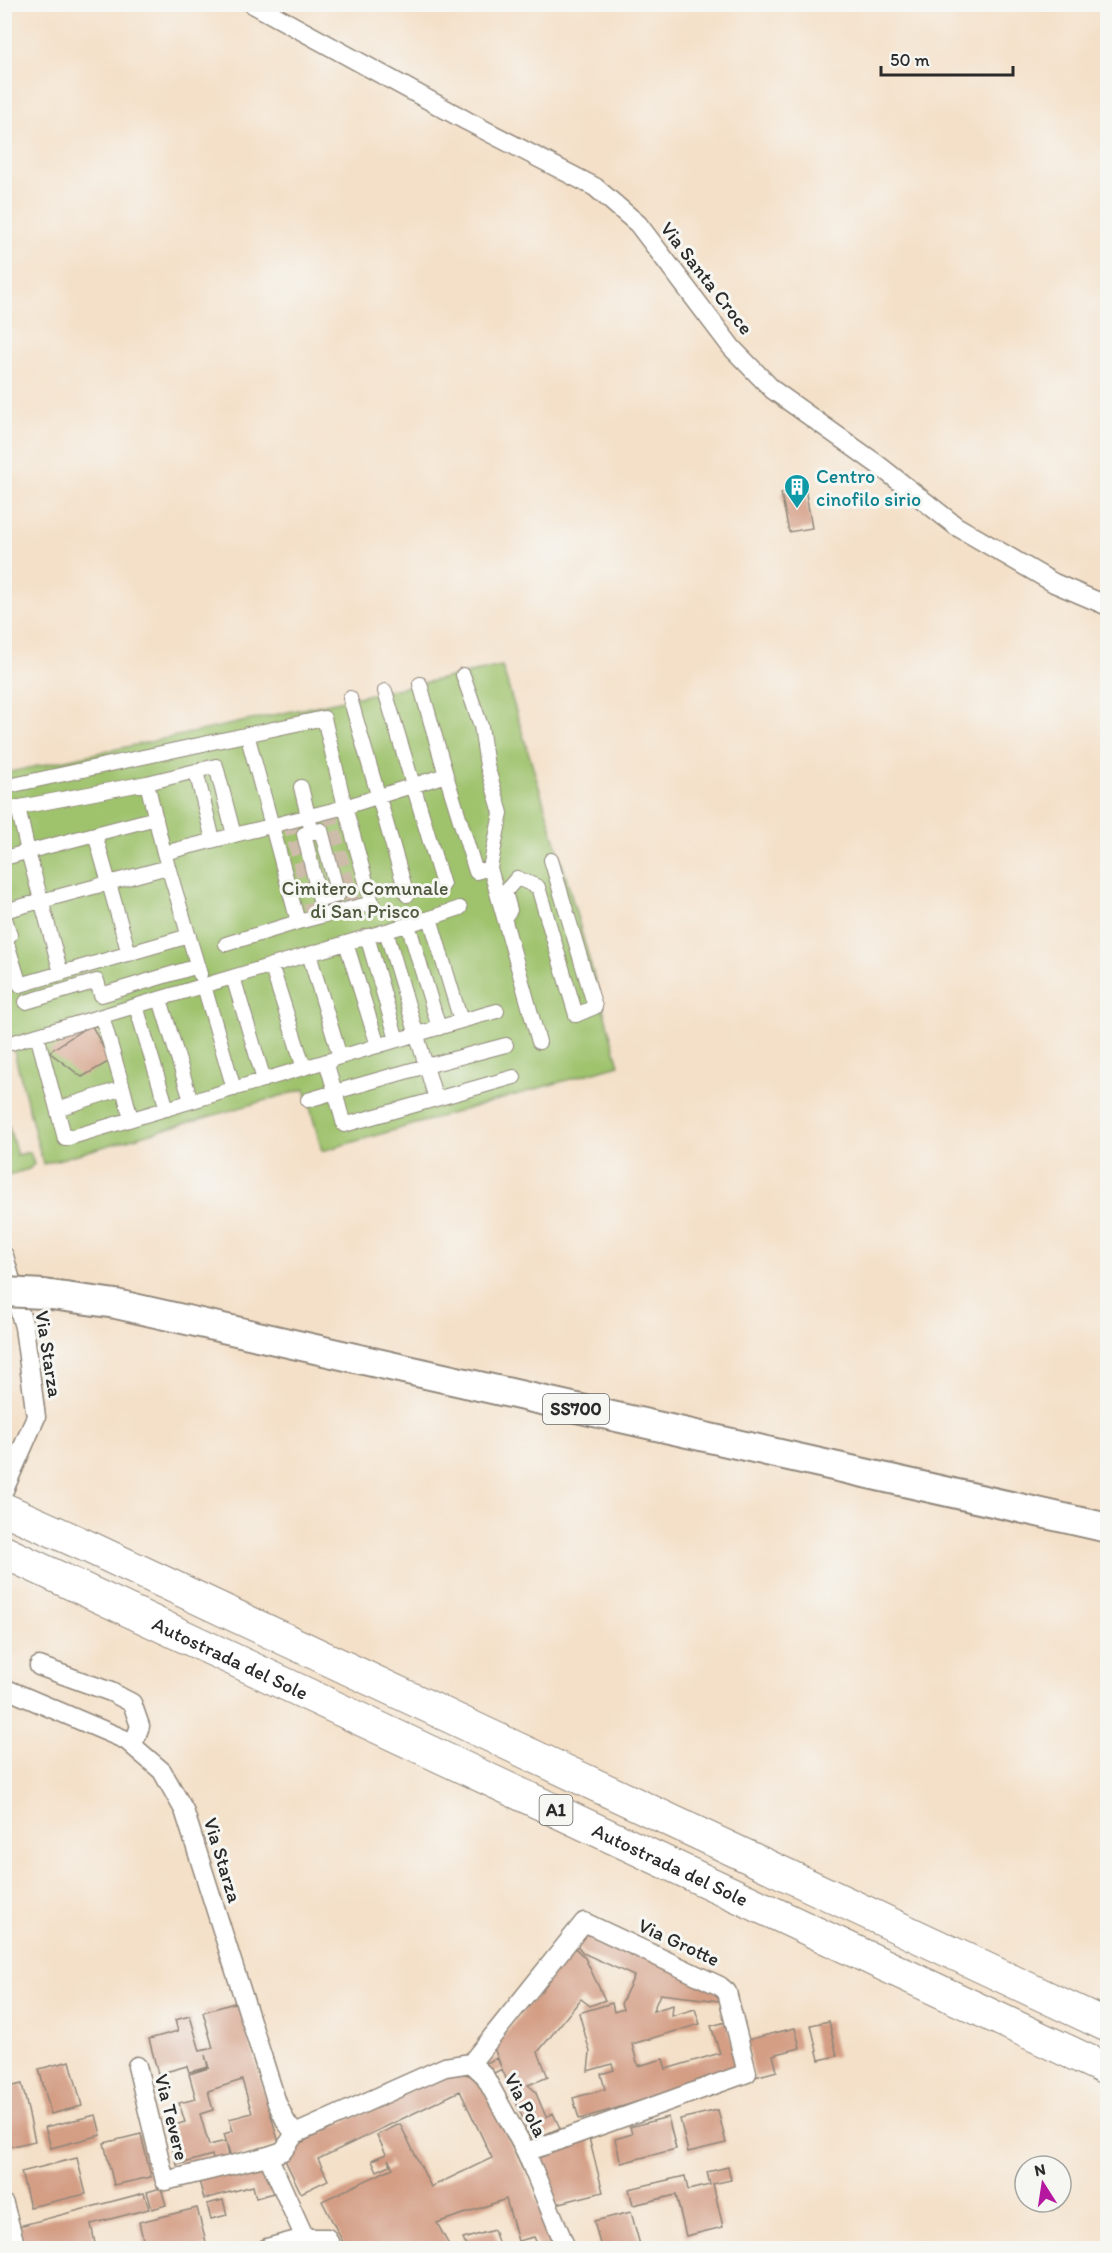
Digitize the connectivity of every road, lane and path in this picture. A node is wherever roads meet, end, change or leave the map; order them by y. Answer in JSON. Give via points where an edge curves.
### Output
{"nodes":[{"id":1,"x":253,"y":4,"type":"edge"},
{"id":2,"x":1107,"y":606,"type":"edge"},
{"id":3,"x":463,"y":675,"type":"dead end"},
{"id":4,"x":420,"y":684,"type":"dead end"},
{"id":5,"x":384,"y":691,"type":"dead end"},
{"id":6,"x":350,"y":699,"type":"dead end"},
{"id":7,"x":248,"y":734,"type":"junction"},
{"id":8,"x":196,"y":771,"type":"junction"},
{"id":9,"x":446,"y":775,"type":"junction"},
{"id":10,"x":147,"y":783,"type":"junction"},
{"id":11,"x":413,"y":785,"type":"junction"},
{"id":12,"x":4,"y":787,"type":"edge"},
{"id":13,"x":301,"y":787,"type":"dead end"},
{"id":14,"x":379,"y":796,"type":"junction"},
{"id":15,"x":345,"y":807,"type":"junction"},
{"id":16,"x":11,"y":808,"type":"edge"},
{"id":17,"x":308,"y":816,"type":"junction"},
{"id":18,"x":156,"y":818,"type":"junction"},
{"id":19,"x":272,"y":826,"type":"junction"},
{"id":20,"x":95,"y":834,"type":"junction"},
{"id":21,"x":234,"y":835,"type":"junction"},
{"id":22,"x":213,"y":840,"type":"junction"},
{"id":23,"x":28,"y":852,"type":"junction"},
{"id":24,"x":4,"y":858,"type":"edge"},
{"id":25,"x":166,"y":860,"type":"junction"},
{"id":26,"x":550,"y":860,"type":"dead end"},
{"id":27,"x":490,"y":868,"type":"junction"},
{"id":28,"x":109,"y":883,"type":"junction"},
{"id":29,"x":443,"y":885,"type":"dead end"},
{"id":30,"x":407,"y":895,"type":"dead end"},
{"id":31,"x":41,"y":901,"type":"junction"},
{"id":32,"x":460,"y":908,"type":"dead end"},
{"id":33,"x":4,"y":913,"type":"edge"},
{"id":34,"x":334,"y":913,"type":"junction"},
{"id":35,"x":430,"y":918,"type":"junction"},
{"id":36,"x":504,"y":918,"type":"junction"},
{"id":37,"x":298,"y":922,"type":"junction"},
{"id":38,"x":408,"y":924,"type":"junction"},
{"id":39,"x":386,"y":931,"type":"junction"},
{"id":40,"x":189,"y":936,"type":"junction"},
{"id":41,"x":367,"y":936,"type":"junction"},
{"id":42,"x":346,"y":943,"type":"junction"},
{"id":43,"x":226,"y":944,"type":"dead end"},
{"id":44,"x":129,"y":954,"type":"junction"},
{"id":45,"x":309,"y":954,"type":"junction"},
{"id":46,"x":271,"y":965,"type":"junction"},
{"id":47,"x":61,"y":973,"type":"junction"},
{"id":48,"x":201,"y":975,"type":"junction"},
{"id":49,"x":233,"y":977,"type":"junction"},
{"id":50,"x":160,"y":999,"type":"junction"},
{"id":51,"x":26,"y":1002,"type":"dead end"},
{"id":52,"x":136,"y":1006,"type":"junction"},
{"id":53,"x":497,"y":1011,"type":"dead end"},
{"id":54,"x":102,"y":1016,"type":"junction"},
{"id":55,"x":461,"y":1021,"type":"junction"},
{"id":56,"x":439,"y":1028,"type":"junction"},
{"id":57,"x":417,"y":1034,"type":"junction"},
{"id":58,"x":37,"y":1035,"type":"junction"},
{"id":59,"x":397,"y":1040,"type":"junction"},
{"id":60,"x":11,"y":1042,"type":"dead end"},
{"id":61,"x":539,"y":1042,"type":"dead end"},
{"id":62,"x":506,"y":1045,"type":"dead end"},
{"id":63,"x":378,"y":1046,"type":"junction"},
{"id":64,"x":340,"y":1057,"type":"junction"},
{"id":65,"x":326,"y":1061,"type":"junction"},
{"id":66,"x":426,"y":1066,"type":"junction"},
{"id":67,"x":304,"y":1068,"type":"junction"},
{"id":68,"x":514,"y":1077,"type":"dead end"},
{"id":69,"x":264,"y":1080,"type":"junction"},
{"id":70,"x":123,"y":1088,"type":"junction"},
{"id":71,"x":234,"y":1089,"type":"junction"},
{"id":72,"x":335,"y":1092,"type":"junction"},
{"id":73,"x":436,"y":1099,"type":"junction"},
{"id":74,"x":308,"y":1100,"type":"dead end"},
{"id":75,"x":191,"y":1101,"type":"junction"},
{"id":76,"x":167,"y":1108,"type":"junction"},
{"id":77,"x":57,"y":1109,"type":"junction"},
{"id":78,"x":131,"y":1119,"type":"junction"},
{"id":79,"x":4,"y":1256,"type":"edge"},
{"id":80,"x":4,"y":1292,"type":"edge"},
{"id":81,"x":4,"y":1490,"type":"edge"},
{"id":82,"x":4,"y":1509,"type":"edge"},
{"id":83,"x":1107,"y":1528,"type":"edge"},
{"id":84,"x":4,"y":1552,"type":"edge"},
{"id":85,"x":39,"y":1666,"type":"dead end"},
{"id":86,"x":4,"y":1688,"type":"edge"},
{"id":87,"x":133,"y":1746,"type":"junction"},
{"id":88,"x":1107,"y":2026,"type":"edge"},
{"id":89,"x":471,"y":2063,"type":"junction"},
{"id":90,"x":136,"y":2066,"type":"dead end"},
{"id":91,"x":1107,"y":2070,"type":"edge"},
{"id":92,"x":296,"y":2134,"type":"junction"},
{"id":93,"x":526,"y":2152,"type":"junction"},
{"id":94,"x":268,"y":2156,"type":"junction"},
{"id":95,"x":4,"y":2204,"type":"edge"},
{"id":96,"x":305,"y":2238,"type":"junction"},
{"id":97,"x":16,"y":2248,"type":"edge"},
{"id":98,"x":267,"y":2248,"type":"edge"},
{"id":99,"x":332,"y":2248,"type":"edge"},
{"id":100,"x":566,"y":2248,"type":"edge"}],
"edges":[{"from":1,"to":2,"type":"street","name":"Via Santa Croce","via":[[595,187],[638,224],[732,348],[773,390],[956,526],[1054,583]]},
{"from":3,"to":27,"type":"street","via":[[481,726],[487,766],[501,813],[501,836]]},
{"from":4,"to":9,"type":"street"},
{"from":5,"to":11,"type":"street"},
{"from":6,"to":14,"type":"street"},
{"from":7,"to":12,"type":"street"},
{"from":7,"to":15,"type":"street","via":[[324,718]]},
{"from":7,"to":19,"type":"street"},
{"from":8,"to":10,"type":"street"},
{"from":8,"to":21,"type":"street","via":[[216,766]]},
{"from":8,"to":22,"type":"street"},
{"from":9,"to":11,"type":"street"},
{"from":9,"to":27,"type":"street","via":[[476,872]]},
{"from":10,"to":16,"type":"street"},
{"from":10,"to":18,"type":"street"},
{"from":11,"to":14,"type":"street"},
{"from":11,"to":29,"type":"street"},
{"from":13,"to":17,"type":"street"},
{"from":14,"to":15,"type":"street"},
{"from":14,"to":30,"type":"street"},
{"from":15,"to":17,"type":"street"},
{"from":15,"to":34,"type":"street","via":[[376,907]]},
{"from":16,"to":23,"type":"street"},
{"from":17,"to":19,"type":"street"},
{"from":17,"to":34,"type":"street","via":[[312,832],[321,830],[338,895],[330,897]]},
{"from":18,"to":20,"type":"street"},
{"from":18,"to":25,"type":"street"},
{"from":19,"to":21,"type":"street"},
{"from":19,"to":37,"type":"street"},
{"from":20,"to":23,"type":"street"},
{"from":20,"to":28,"type":"street"},
{"from":21,"to":22,"type":"street"},
{"from":22,"to":25,"type":"street"},
{"from":23,"to":24,"type":"street"},
{"from":23,"to":31,"type":"street"},
{"from":25,"to":28,"type":"street"},
{"from":25,"to":40,"type":"street"},
{"from":26,"to":36,"type":"street","via":[[595,1007],[576,1015],[538,887],[517,878],[505,892],[510,910]]},
{"from":27,"to":36,"type":"street"},
{"from":28,"to":31,"type":"street"},
{"from":28,"to":44,"type":"street"},
{"from":31,"to":33,"type":"street"},
{"from":31,"to":47,"type":"street"},
{"from":32,"to":35,"type":"street"},
{"from":33,"to":47,"type":"street","via":[[10,935],[5,937],[20,985]]},
{"from":34,"to":37,"type":"street"},
{"from":35,"to":38,"type":"street"},
{"from":35,"to":55,"type":"street"},
{"from":36,"to":61,"type":"street"},
{"from":37,"to":43,"type":"street"},
{"from":38,"to":39,"type":"street"},
{"from":38,"to":56,"type":"street"},
{"from":39,"to":41,"type":"street"},
{"from":39,"to":57,"type":"street"},
{"from":40,"to":44,"type":"street"},
{"from":40,"to":48,"type":"street"},
{"from":41,"to":42,"type":"street"},
{"from":41,"to":59,"type":"street"},
{"from":42,"to":45,"type":"street"},
{"from":42,"to":63,"type":"street"},
{"from":44,"to":47,"type":"street"},
{"from":45,"to":46,"type":"street"},
{"from":45,"to":64,"type":"street"},
{"from":46,"to":49,"type":"street"},
{"from":46,"to":67,"type":"street"},
{"from":48,"to":49,"type":"street"},
{"from":48,"to":50,"type":"street"},
{"from":48,"to":51,"type":"street","via":[[101,995],[97,981]]},
{"from":48,"to":71,"type":"street"},
{"from":49,"to":69,"type":"street"},
{"from":50,"to":52,"type":"street"},
{"from":50,"to":75,"type":"street"},
{"from":52,"to":54,"type":"street"},
{"from":52,"to":76,"type":"street"},
{"from":53,"to":55,"type":"street"},
{"from":54,"to":58,"type":"street"},
{"from":54,"to":70,"type":"street"},
{"from":55,"to":56,"type":"street"},
{"from":56,"to":57,"type":"street"},
{"from":57,"to":59,"type":"street"},
{"from":57,"to":66,"type":"street"},
{"from":58,"to":60,"type":"street"},
{"from":58,"to":77,"type":"street"},
{"from":59,"to":63,"type":"street"},
{"from":62,"to":66,"type":"street"},
{"from":63,"to":64,"type":"street"},
{"from":64,"to":65,"type":"street"},
{"from":65,"to":67,"type":"street"},
{"from":65,"to":72,"type":"street"},
{"from":66,"to":72,"type":"street"},
{"from":66,"to":73,"type":"street"},
{"from":67,"to":69,"type":"street"},
{"from":68,"to":73,"type":"street"},
{"from":69,"to":71,"type":"street"},
{"from":70,"to":77,"type":"street"},
{"from":70,"to":78,"type":"street"},
{"from":71,"to":75,"type":"street"},
{"from":72,"to":73,"type":"street","via":[[344,1125]]},
{"from":72,"to":74,"type":"street"},
{"from":75,"to":76,"type":"street"},
{"from":76,"to":78,"type":"street"},
{"from":77,"to":78,"type":"street","via":[[65,1139]]},
{"from":79,"to":81,"type":"street","name":"Via Starza","via":[[24,1327],[36,1417]]},
{"from":80,"to":83,"type":"highway","number":"SS700","bridge":true,"via":[[116,1304]]},
{"from":82,"to":88,"type":"highway","name":"Autostrada del Sole","number":"A1"},
{"from":84,"to":91,"type":"highway","name":"Autostrada del Sole","number":"A1"},
{"from":85,"to":87,"type":"street","via":[[132,1703],[140,1726]]},
{"from":86,"to":87,"type":"street","name":"Via Starza"},
{"from":87,"to":92,"type":"street","name":"Via Starza","via":[[162,1771],[184,1810],[277,2103]]},
{"from":89,"to":92,"type":"street","via":[[445,2067]]},
{"from":89,"to":93,"type":"street","name":"Via Pola","via":[[484,2074]]},
{"from":89,"to":93,"type":"street","name":"Via Grotte","via":[[584,1922],[727,1992],[747,2073]]},
{"from":90,"to":94,"type":"street","name":"Via Tevere","via":[[165,2181]]},
{"from":92,"to":94,"type":"street","via":[[283,2151]]},
{"from":93,"to":100,"type":"street","name":"Via Pola"},
{"from":94,"to":96,"type":"street"},
{"from":95,"to":97,"type":"street"},
{"from":96,"to":98,"type":"street"},
{"from":96,"to":99,"type":"street","via":[[327,2238]]}]}
